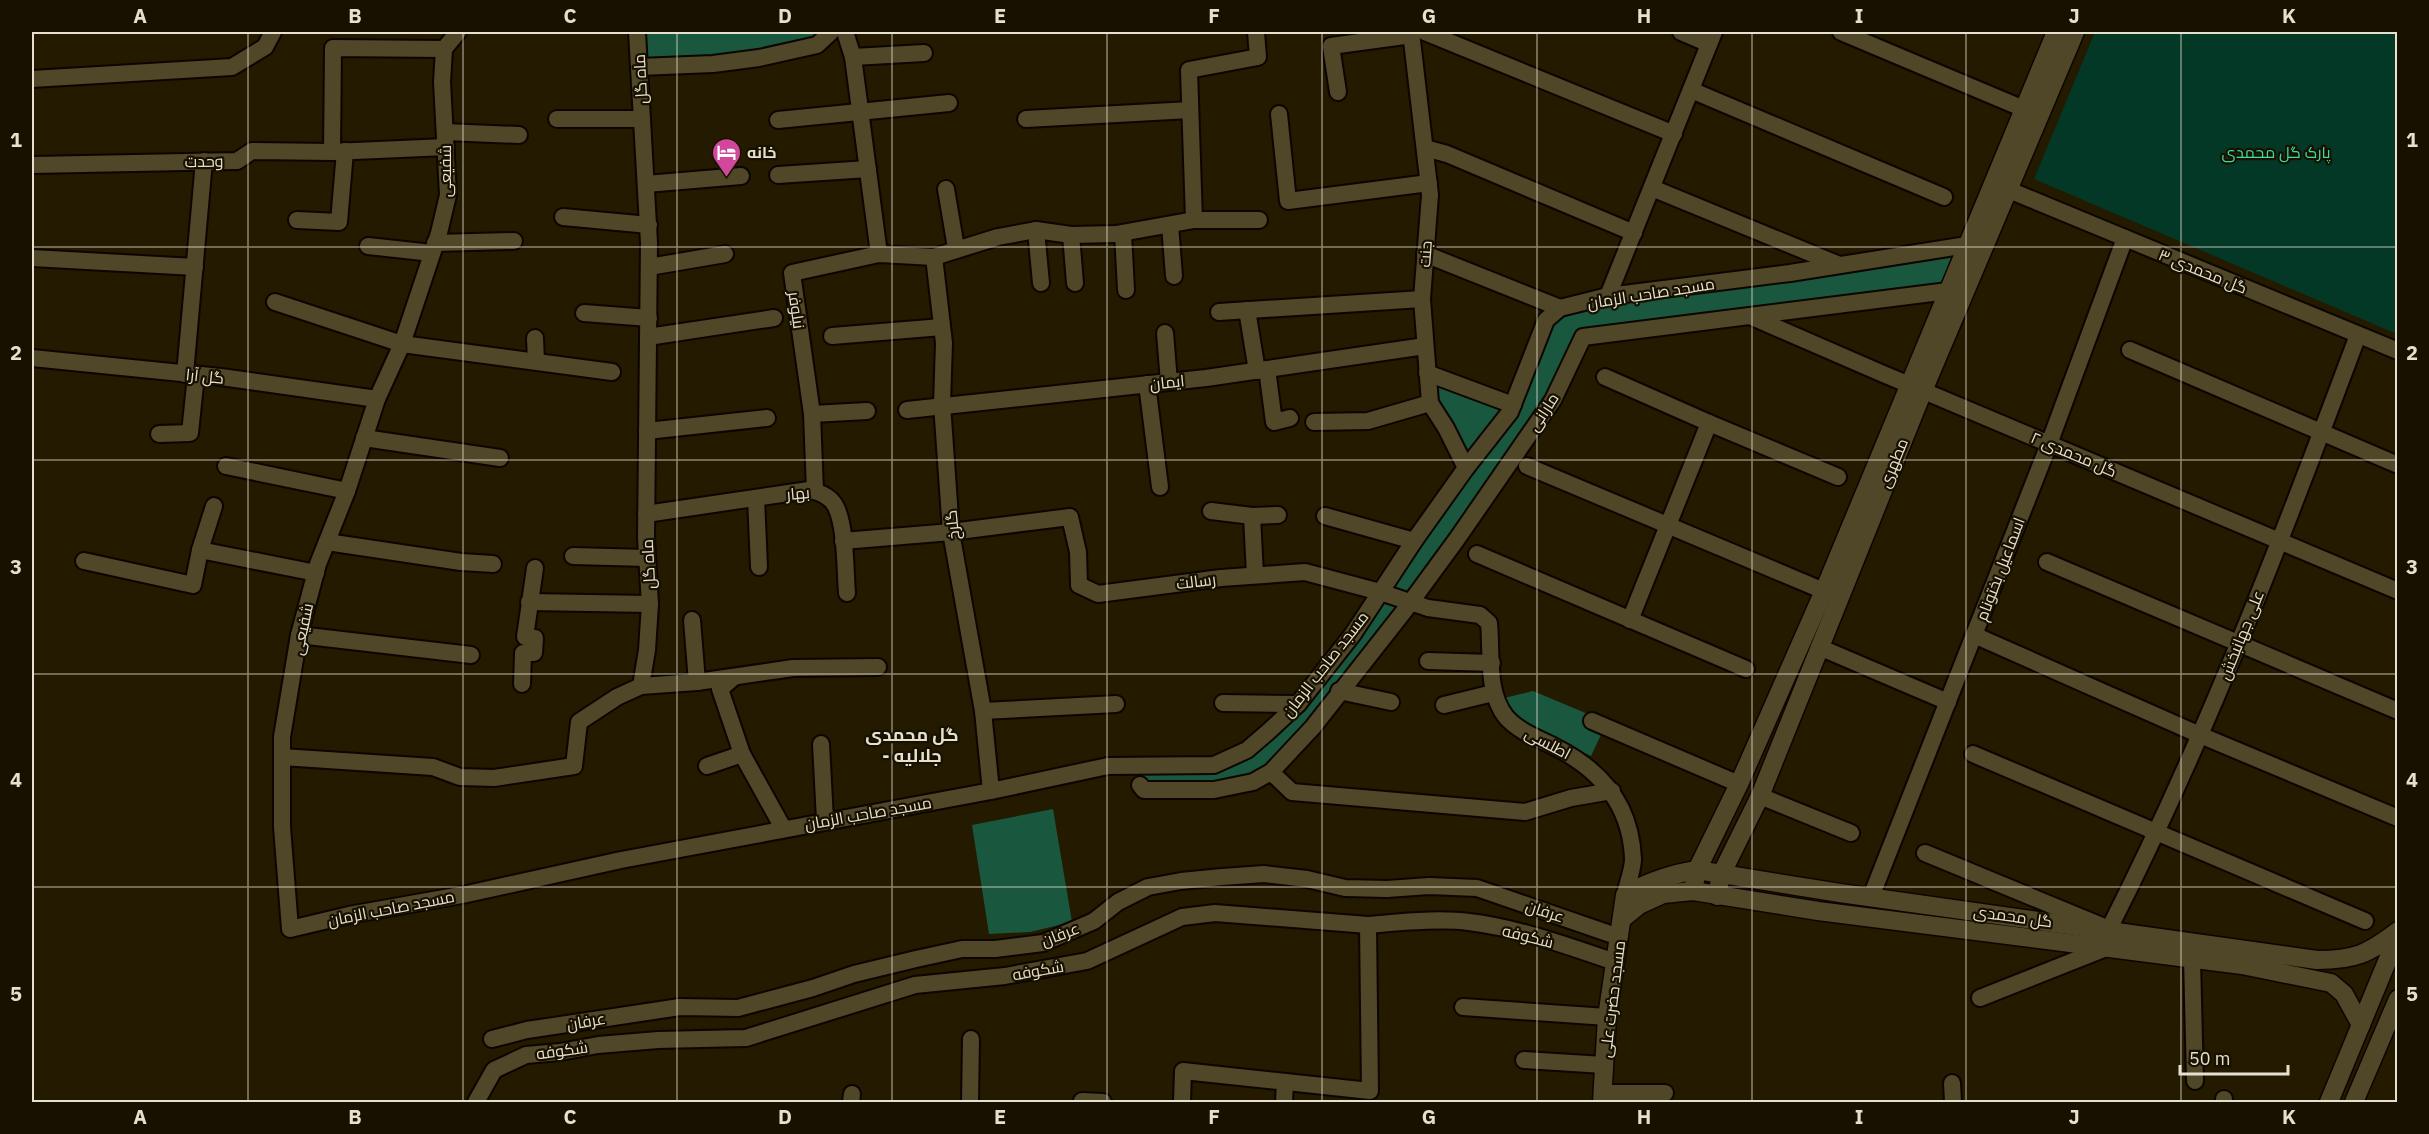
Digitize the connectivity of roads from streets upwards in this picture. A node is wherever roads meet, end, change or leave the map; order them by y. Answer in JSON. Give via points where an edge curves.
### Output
{"nodes":[{"id":1,"x":273,"y":32,"type":"edge"},
{"id":2,"x":458,"y":32,"type":"edge"},
{"id":3,"x":637,"y":32,"type":"edge"},
{"id":4,"x":831,"y":32,"type":"edge"},
{"id":5,"x":845,"y":32,"type":"edge"},
{"id":6,"x":1256,"y":32,"type":"edge"},
{"id":7,"x":1681,"y":32,"type":"edge"},
{"id":8,"x":1841,"y":32,"type":"edge"},
{"id":9,"x":2056,"y":32,"type":"edge"},
{"id":10,"x":2075,"y":32,"type":"edge"},
{"id":11,"x":1416,"y":33,"type":"edge"},
{"id":12,"x":1711,"y":38,"type":"edge"},
{"id":13,"x":444,"y":50,"type":"junction"},
{"id":14,"x":924,"y":53,"type":"dead end"},
{"id":15,"x":853,"y":57,"type":"junction"},
{"id":16,"x":639,"y":67,"type":"junction"},
{"id":17,"x":32,"y":79,"type":"edge"},
{"id":18,"x":1691,"y":90,"type":"junction"},
{"id":19,"x":1338,"y":92,"type":"dead end"},
{"id":20,"x":950,"y":103,"type":"dead end"},
{"id":21,"x":2024,"y":109,"type":"junction"},
{"id":22,"x":1190,"y":110,"type":"junction"},
{"id":23,"x":860,"y":112,"type":"junction"},
{"id":24,"x":1279,"y":114,"type":"dead end"},
{"id":25,"x":557,"y":118,"type":"dead end"},
{"id":26,"x":642,"y":118,"type":"junction"},
{"id":27,"x":1026,"y":119,"type":"dead end"},
{"id":28,"x":778,"y":120,"type":"dead end"},
{"id":29,"x":1674,"y":134,"type":"junction"},
{"id":30,"x":519,"y":135,"type":"dead end"},
{"id":31,"x":445,"y":140,"type":"junction"},
{"id":32,"x":1425,"y":148,"type":"junction"},
{"id":33,"x":339,"y":152,"type":"junction"},
{"id":34,"x":204,"y":161,"type":"junction"},
{"id":35,"x":32,"y":165,"type":"edge"},
{"id":36,"x":868,"y":169,"type":"junction"},
{"id":37,"x":778,"y":175,"type":"dead end"},
{"id":38,"x":741,"y":176,"type":"dead end"},
{"id":39,"x":1429,"y":183,"type":"junction"},
{"id":40,"x":646,"y":184,"type":"junction"},
{"id":41,"x":1652,"y":188,"type":"junction"},
{"id":42,"x":946,"y":189,"type":"dead end"},
{"id":43,"x":2009,"y":190,"type":"junction"},
{"id":44,"x":1944,"y":197,"type":"dead end"},
{"id":45,"x":563,"y":217,"type":"dead end"},
{"id":46,"x":297,"y":220,"type":"dead end"},
{"id":47,"x":1194,"y":220,"type":"junction"},
{"id":48,"x":1259,"y":220,"type":"dead end"},
{"id":49,"x":648,"y":225,"type":"junction"},
{"id":50,"x":1170,"y":225,"type":"junction"},
{"id":51,"x":1036,"y":230,"type":"junction"},
{"id":52,"x":1123,"y":233,"type":"junction"},
{"id":53,"x":1634,"y":233,"type":"junction"},
{"id":54,"x":1071,"y":235,"type":"junction"},
{"id":55,"x":2125,"y":238,"type":"junction"},
{"id":56,"x":514,"y":242,"type":"dead end"},
{"id":57,"x":1967,"y":245,"type":"junction"},
{"id":58,"x":368,"y":246,"type":"dead end"},
{"id":59,"x":434,"y":248,"type":"junction"},
{"id":60,"x":956,"y":248,"type":"junction"},
{"id":61,"x":726,"y":254,"type":"dead end"},
{"id":62,"x":879,"y":254,"type":"junction"},
{"id":63,"x":1425,"y":254,"type":"junction"},
{"id":64,"x":934,"y":257,"type":"junction"},
{"id":65,"x":32,"y":258,"type":"edge"},
{"id":66,"x":1839,"y":265,"type":"junction"},
{"id":67,"x":195,"y":267,"type":"junction"},
{"id":68,"x":649,"y":267,"type":"junction"},
{"id":69,"x":1174,"y":276,"type":"dead end"},
{"id":70,"x":1041,"y":283,"type":"dead end"},
{"id":71,"x":1074,"y":283,"type":"dead end"},
{"id":72,"x":1126,"y":290,"type":"dead end"},
{"id":73,"x":1948,"y":291,"type":"junction"},
{"id":74,"x":1608,"y":296,"type":"junction"},
{"id":75,"x":1422,"y":299,"type":"junction"},
{"id":76,"x":275,"y":302,"type":"dead end"},
{"id":77,"x":1560,"y":308,"type":"junction"},
{"id":78,"x":1247,"y":310,"type":"junction"},
{"id":79,"x":1220,"y":312,"type":"dead end"},
{"id":80,"x":584,"y":313,"type":"dead end"},
{"id":81,"x":1751,"y":316,"type":"junction"},
{"id":82,"x":649,"y":318,"type":"junction"},
{"id":83,"x":774,"y":318,"type":"dead end"},
{"id":84,"x":942,"y":327,"type":"junction"},
{"id":85,"x":1165,"y":333,"type":"dead end"},
{"id":86,"x":2358,"y":334,"type":"junction"},
{"id":87,"x":832,"y":336,"type":"dead end"},
{"id":88,"x":648,"y":337,"type":"junction"},
{"id":89,"x":535,"y":338,"type":"dead end"},
{"id":90,"x":402,"y":344,"type":"junction"},
{"id":91,"x":1425,"y":346,"type":"junction"},
{"id":92,"x":2130,"y":350,"type":"dead end"},
{"id":93,"x":2397,"y":351,"type":"edge"},
{"id":94,"x":32,"y":358,"type":"edge"},
{"id":95,"x":536,"y":361,"type":"junction"},
{"id":96,"x":1262,"y":370,"type":"junction"},
{"id":97,"x":612,"y":372,"type":"dead end"},
{"id":98,"x":1427,"y":373,"type":"junction"},
{"id":99,"x":191,"y":374,"type":"junction"},
{"id":100,"x":1605,"y":377,"type":"dead end"},
{"id":101,"x":1168,"y":382,"type":"junction"},
{"id":102,"x":1147,"y":384,"type":"junction"},
{"id":103,"x":1916,"y":388,"type":"junction"},
{"id":104,"x":377,"y":399,"type":"junction"},
{"id":105,"x":1430,"y":403,"type":"junction"},
{"id":106,"x":942,"y":405,"type":"junction"},
{"id":107,"x":1513,"y":405,"type":"junction"},
{"id":108,"x":907,"y":410,"type":"dead end"},
{"id":109,"x":867,"y":411,"type":"dead end"},
{"id":110,"x":812,"y":414,"type":"junction"},
{"id":111,"x":767,"y":418,"type":"dead end"},
{"id":112,"x":1290,"y":418,"type":"dead end"},
{"id":113,"x":1314,"y":422,"type":"dead end"},
{"id":114,"x":1709,"y":423,"type":"junction"},
{"id":115,"x":647,"y":431,"type":"junction"},
{"id":116,"x":2321,"y":433,"type":"junction"},
{"id":117,"x":159,"y":434,"type":"dead end"},
{"id":118,"x":364,"y":438,"type":"junction"},
{"id":119,"x":2049,"y":444,"type":"junction"},
{"id":120,"x":500,"y":458,"type":"dead end"},
{"id":121,"x":2397,"y":465,"type":"edge"},
{"id":122,"x":226,"y":466,"type":"dead end"},
{"id":123,"x":1527,"y":466,"type":"dead end"},
{"id":124,"x":1466,"y":468,"type":"junction"},
{"id":125,"x":1838,"y":477,"type":"dead end"},
{"id":126,"x":1160,"y":487,"type":"dead end"},
{"id":127,"x":347,"y":491,"type":"junction"},
{"id":128,"x":816,"y":491,"type":"junction"},
{"id":129,"x":756,"y":498,"type":"junction"},
{"id":130,"x":214,"y":506,"type":"dead end"},
{"id":131,"x":1211,"y":511,"type":"dead end"},
{"id":132,"x":646,"y":514,"type":"junction"},
{"id":133,"x":1278,"y":515,"type":"dead end"},
{"id":134,"x":1252,"y":516,"type":"junction"},
{"id":135,"x":1324,"y":516,"type":"dead end"},
{"id":136,"x":1668,"y":527,"type":"junction"},
{"id":137,"x":951,"y":532,"type":"junction"},
{"id":138,"x":2278,"y":540,"type":"junction"},
{"id":139,"x":1414,"y":541,"type":"junction"},
{"id":140,"x":327,"y":542,"type":"junction"},
{"id":141,"x":843,"y":542,"type":"junction"},
{"id":142,"x":200,"y":550,"type":"junction"},
{"id":143,"x":1477,"y":554,"type":"dead end"},
{"id":144,"x":573,"y":556,"type":"dead end"},
{"id":145,"x":647,"y":558,"type":"junction"},
{"id":146,"x":84,"y":561,"type":"dead end"},
{"id":147,"x":2047,"y":562,"type":"dead end"},
{"id":148,"x":493,"y":564,"type":"dead end"},
{"id":149,"x":759,"y":567,"type":"dead end"},
{"id":150,"x":535,"y":568,"type":"dead end"},
{"id":151,"x":316,"y":573,"type":"junction"},
{"id":152,"x":1255,"y":575,"type":"junction"},
{"id":153,"x":1824,"y":591,"type":"junction"},
{"id":154,"x":2397,"y":591,"type":"edge"},
{"id":155,"x":847,"y":592,"type":"dead end"},
{"id":156,"x":1380,"y":592,"type":"junction"},
{"id":157,"x":529,"y":602,"type":"junction"},
{"id":158,"x":650,"y":604,"type":"junction"},
{"id":159,"x":1410,"y":604,"type":"junction"},
{"id":160,"x":692,"y":620,"type":"dead end"},
{"id":161,"x":1630,"y":620,"type":"junction"},
{"id":162,"x":299,"y":634,"type":"junction"},
{"id":163,"x":1974,"y":635,"type":"junction"},
{"id":164,"x":2237,"y":645,"type":"junction"},
{"id":165,"x":1819,"y":647,"type":"junction"},
{"id":166,"x":471,"y":655,"type":"dead end"},
{"id":167,"x":1428,"y":661,"type":"dead end"},
{"id":168,"x":1492,"y":663,"type":"junction"},
{"id":169,"x":878,"y":667,"type":"dead end"},
{"id":170,"x":1746,"y":669,"type":"dead end"},
{"id":171,"x":733,"y":678,"type":"junction"},
{"id":172,"x":698,"y":682,"type":"junction"},
{"id":173,"x":522,"y":684,"type":"dead end"},
{"id":174,"x":641,"y":686,"type":"junction"},
{"id":175,"x":1339,"y":691,"type":"junction"},
{"id":176,"x":1493,"y":693,"type":"junction"},
{"id":177,"x":1391,"y":702,"type":"dead end"},
{"id":178,"x":1948,"y":702,"type":"junction"},
{"id":179,"x":1223,"y":703,"type":"dead end"},
{"id":180,"x":1116,"y":704,"type":"dead end"},
{"id":181,"x":1298,"y":704,"type":"junction"},
{"id":182,"x":1444,"y":705,"type":"dead end"},
{"id":183,"x":983,"y":711,"type":"junction"},
{"id":184,"x":2397,"y":711,"type":"edge"},
{"id":185,"x":1592,"y":721,"type":"dead end"},
{"id":186,"x":2200,"y":735,"type":"junction"},
{"id":187,"x":821,"y":744,"type":"dead end"},
{"id":188,"x":742,"y":754,"type":"junction"},
{"id":189,"x":1973,"y":754,"type":"dead end"},
{"id":190,"x":282,"y":757,"type":"junction"},
{"id":191,"x":708,"y":766,"type":"dead end"},
{"id":192,"x":1270,"y":772,"type":"junction"},
{"id":193,"x":1739,"y":784,"type":"junction"},
{"id":194,"x":1140,"y":785,"type":"dead end"},
{"id":195,"x":991,"y":790,"type":"junction"},
{"id":196,"x":1612,"y":791,"type":"junction"},
{"id":197,"x":1760,"y":796,"type":"junction"},
{"id":198,"x":2397,"y":818,"type":"edge"},
{"id":199,"x":825,"y":820,"type":"junction"},
{"id":200,"x":783,"y":828,"type":"junction"},
{"id":201,"x":1851,"y":833,"type":"dead end"},
{"id":202,"x":2157,"y":834,"type":"junction"},
{"id":203,"x":1924,"y":853,"type":"dead end"},
{"id":204,"x":1697,"y":870,"type":"junction"},
{"id":205,"x":1721,"y":875,"type":"junction"},
{"id":206,"x":1693,"y":891,"type":"junction"},
{"id":207,"x":1625,"y":895,"type":"junction"},
{"id":208,"x":1717,"y":896,"type":"junction"},
{"id":209,"x":1871,"y":897,"type":"junction"},
{"id":210,"x":2365,"y":921,"type":"dead end"},
{"id":211,"x":1368,"y":926,"type":"junction"},
{"id":212,"x":1620,"y":928,"type":"junction"},
{"id":213,"x":290,"y":929,"type":"joint"},
{"id":214,"x":2109,"y":929,"type":"junction"},
{"id":215,"x":2397,"y":933,"type":"edge"},
{"id":216,"x":2106,"y":948,"type":"junction"},
{"id":217,"x":2192,"y":959,"type":"junction"},
{"id":218,"x":2340,"y":960,"type":"junction"},
{"id":219,"x":1615,"y":962,"type":"junction"},
{"id":220,"x":2331,"y":984,"type":"junction"},
{"id":221,"x":1980,"y":998,"type":"dead end"},
{"id":222,"x":2396,"y":1005,"type":"edge"},
{"id":223,"x":1463,"y":1007,"type":"dead end"},
{"id":224,"x":1607,"y":1017,"type":"junction"},
{"id":225,"x":2361,"y":1025,"type":"junction"},
{"id":226,"x":2391,"y":1031,"type":"edge"},
{"id":227,"x":492,"y":1039,"type":"dead end"},
{"id":228,"x":971,"y":1039,"type":"dead end"},
{"id":229,"x":1524,"y":1060,"type":"dead end"},
{"id":230,"x":1604,"y":1065,"type":"junction"},
{"id":231,"x":2195,"y":1081,"type":"dead end"},
{"id":232,"x":1285,"y":1082,"type":"junction"},
{"id":233,"x":1952,"y":1083,"type":"dead end"},
{"id":234,"x":1665,"y":1094,"type":"dead end"},
{"id":235,"x":1342,"y":1095,"type":"edge"},
{"id":236,"x":1602,"y":1098,"type":"edge"},
{"id":237,"x":1082,"y":1101,"type":"edge"},
{"id":238,"x":476,"y":1102,"type":"edge"},
{"id":239,"x":970,"y":1102,"type":"edge"},
{"id":240,"x":1103,"y":1102,"type":"edge"},
{"id":241,"x":1182,"y":1102,"type":"edge"},
{"id":242,"x":1284,"y":1102,"type":"edge"},
{"id":243,"x":1953,"y":1102,"type":"edge"},
{"id":244,"x":2329,"y":1102,"type":"edge"},
{"id":245,"x":2354,"y":1102,"type":"edge"}],
"edges":[{"from":1,"to":17,"type":"street","via":[[265,47],[232,67]]},
{"from":2,"to":13,"type":"street"},
{"from":3,"to":16,"type":"street","name":"ماه گل"},
{"from":4,"to":16,"type":"street","via":[[817,45],[759,58]]},
{"from":5,"to":15,"type":"street"},
{"from":6,"to":22,"type":"street","via":[[1258,57],[1188,70]]},
{"from":7,"to":12,"type":"street"},
{"from":8,"to":21,"type":"street"},
{"from":9,"to":21,"type":"street","name":"مطهری"},
{"from":10,"to":43,"type":"street","name":"مطهری"},
{"from":11,"to":19,"type":"street","via":[[1331,46]]},
{"from":11,"to":29,"type":"street"},
{"from":11,"to":32,"type":"street","name":"جنت"},
{"from":12,"to":18,"type":"street"},
{"from":13,"to":31,"type":"street","name":"شفیعی"},
{"from":13,"to":33,"type":"street","via":[[333,48]]},
{"from":14,"to":15,"type":"street"},
{"from":15,"to":23,"type":"street"},
{"from":16,"to":26,"type":"street","name":"ماه گل"},
{"from":18,"to":29,"type":"street"},
{"from":18,"to":44,"type":"street"},
{"from":20,"to":23,"type":"street"},
{"from":21,"to":57,"type":"street","name":"مطهری"},
{"from":22,"to":27,"type":"street"},
{"from":22,"to":47,"type":"street"},
{"from":23,"to":28,"type":"street"},
{"from":23,"to":36,"type":"street"},
{"from":24,"to":39,"type":"street","via":[[1288,201]]},
{"from":25,"to":26,"type":"street"},
{"from":26,"to":40,"type":"street","name":"ماه گل"},
{"from":29,"to":41,"type":"street"},
{"from":30,"to":31,"type":"street","name":"وحدت"},
{"from":31,"to":33,"type":"street","name":"وحدت"},
{"from":31,"to":59,"type":"street","name":"شفیعی","via":[[448,195]]},
{"from":32,"to":39,"type":"street","name":"جنت"},
{"from":32,"to":53,"type":"street"},
{"from":33,"to":34,"type":"street","name":"وحدت","via":[[252,152],[237,160]]},
{"from":33,"to":46,"type":"street","via":[[339,222]]},
{"from":34,"to":35,"type":"street","name":"وحدت"},
{"from":34,"to":67,"type":"street"},
{"from":36,"to":37,"type":"street"},
{"from":36,"to":62,"type":"street"},
{"from":38,"to":40,"type":"street"},
{"from":39,"to":63,"type":"street","name":"جنت"},
{"from":40,"to":49,"type":"street","name":"ماه گل"},
{"from":41,"to":53,"type":"street"},
{"from":41,"to":66,"type":"street"},
{"from":42,"to":60,"type":"street"},
{"from":43,"to":55,"type":"street","name":"گل محمدی ۳"},
{"from":43,"to":103,"type":"street","name":"مطهری"},
{"from":45,"to":49,"type":"street"},
{"from":47,"to":48,"type":"street"},
{"from":47,"to":50,"type":"street"},
{"from":49,"to":68,"type":"street","name":"ماه گل"},
{"from":50,"to":52,"type":"street"},
{"from":50,"to":69,"type":"street"},
{"from":51,"to":54,"type":"street"},
{"from":51,"to":60,"type":"street"},
{"from":51,"to":70,"type":"street"},
{"from":52,"to":54,"type":"street"},
{"from":52,"to":72,"type":"street"},
{"from":53,"to":74,"type":"street"},
{"from":54,"to":71,"type":"street"},
{"from":55,"to":86,"type":"street","name":"گل محمدی ۳"},
{"from":55,"to":119,"type":"street","name":"اسماعیل بختونام"},
{"from":56,"to":59,"type":"street"},
{"from":57,"to":66,"type":"street","name":"مسجد صاحب الزمان"},
{"from":57,"to":73,"type":"street","name":"مطهری"},
{"from":58,"to":59,"type":"street"},
{"from":59,"to":90,"type":"street","name":"شفیعی"},
{"from":60,"to":64,"type":"street"},
{"from":61,"to":68,"type":"street"},
{"from":62,"to":64,"type":"street","name":"نیلوفر"},
{"from":62,"to":110,"type":"street","name":"نیلوفر","via":[[792,273]]},
{"from":63,"to":75,"type":"street","name":"جنت"},
{"from":63,"to":77,"type":"street"},
{"from":64,"to":84,"type":"street","name":"گلرخ"},
{"from":65,"to":67,"type":"street"},
{"from":66,"to":74,"type":"street","name":"مسجد صاحب الزمان"},
{"from":67,"to":99,"type":"street"},
{"from":68,"to":82,"type":"street","name":"ماه گل"},
{"from":73,"to":81,"type":"street","name":"مارانی"},
{"from":73,"to":103,"type":"street","name":"مطهری"},
{"from":74,"to":77,"type":"street","name":"مسجد صاحب الزمان"},
{"from":75,"to":78,"type":"street"},
{"from":75,"to":91,"type":"street","name":"جنت"},
{"from":76,"to":90,"type":"street"},
{"from":77,"to":107,"type":"street","name":"مسجد صاحب الزمان","via":[[1546,320]]},
{"from":78,"to":79,"type":"street"},
{"from":78,"to":96,"type":"street"},
{"from":80,"to":82,"type":"street"},
{"from":81,"to":103,"type":"street","name":"گل محمدی ۲"},
{"from":81,"to":159,"type":"street","name":"مارانی","via":[[1583,337],[1553,400]]},
{"from":82,"to":88,"type":"street","name":"ماه گل"},
{"from":83,"to":88,"type":"street"},
{"from":84,"to":87,"type":"street"},
{"from":84,"to":106,"type":"street","name":"گلرخ"},
{"from":85,"to":101,"type":"street"},
{"from":86,"to":93,"type":"street","name":"گل محمدی ۳"},
{"from":86,"to":116,"type":"street","name":"علی جهانبخش"},
{"from":88,"to":115,"type":"street","name":"ماه گل"},
{"from":89,"to":95,"type":"street"},
{"from":90,"to":95,"type":"street"},
{"from":90,"to":104,"type":"street","name":"شفیعی"},
{"from":91,"to":96,"type":"street","name":"ایمان"},
{"from":91,"to":98,"type":"street","name":"جنت"},
{"from":92,"to":116,"type":"street"},
{"from":94,"to":99,"type":"street","name":"گل آرا"},
{"from":95,"to":97,"type":"street"},
{"from":96,"to":101,"type":"street","name":"ایمان"},
{"from":96,"to":112,"type":"street","via":[[1274,422]]},
{"from":98,"to":105,"type":"street","name":"جنت"},
{"from":98,"to":107,"type":"street"},
{"from":99,"to":104,"type":"street","name":"گل آرا"},
{"from":99,"to":117,"type":"street","via":[[190,433]]},
{"from":100,"to":114,"type":"street"},
{"from":101,"to":102,"type":"street","name":"ایمان"},
{"from":102,"to":106,"type":"street","name":"ایمان"},
{"from":102,"to":126,"type":"street"},
{"from":103,"to":119,"type":"street","name":"گل محمدی ۲"},
{"from":103,"to":153,"type":"street","name":"مطهری"},
{"from":103,"to":165,"type":"street","name":"مطهری"},
{"from":104,"to":118,"type":"street","name":"شفیعی"},
{"from":105,"to":113,"type":"street","via":[[1368,421]]},
{"from":105,"to":124,"type":"street","name":"جنت"},
{"from":106,"to":108,"type":"street","name":"ایمان"},
{"from":106,"to":137,"type":"street","name":"گلرخ"},
{"from":107,"to":124,"type":"street","name":"مسجد صاحب الزمان"},
{"from":109,"to":110,"type":"street"},
{"from":110,"to":128,"type":"street","name":"نیلوفر"},
{"from":111,"to":115,"type":"street"},
{"from":114,"to":125,"type":"street"},
{"from":114,"to":136,"type":"street"},
{"from":115,"to":132,"type":"street","name":"ماه گل"},
{"from":116,"to":121,"type":"street"},
{"from":116,"to":138,"type":"street","name":"علی جهانبخش"},
{"from":118,"to":120,"type":"street"},
{"from":118,"to":127,"type":"street","name":"شفیعی"},
{"from":119,"to":138,"type":"street","name":"گل محمدی ۲"},
{"from":119,"to":163,"type":"street","name":"اسماعیل بختونام"},
{"from":122,"to":127,"type":"street"},
{"from":123,"to":136,"type":"street"},
{"from":124,"to":139,"type":"street","name":"مسجد صاحب الزمان"},
{"from":127,"to":140,"type":"street","name":"شفیعی"},
{"from":128,"to":129,"type":"street","name":"بهار"},
{"from":128,"to":141,"type":"street","name":"بهار","via":[[836,507]]},
{"from":129,"to":132,"type":"street","name":"بهار"},
{"from":129,"to":149,"type":"street"},
{"from":130,"to":142,"type":"street"},
{"from":131,"to":134,"type":"street"},
{"from":132,"to":145,"type":"street","name":"ماه گل"},
{"from":133,"to":134,"type":"street"},
{"from":134,"to":152,"type":"street"},
{"from":135,"to":139,"type":"street"},
{"from":136,"to":153,"type":"street"},
{"from":136,"to":161,"type":"street"},
{"from":137,"to":141,"type":"street"},
{"from":137,"to":152,"type":"street","name":"رسالت","via":[[1070,517],[1078,552],[1079,585],[1098,594]]},
{"from":137,"to":183,"type":"street","name":"گلرخ"},
{"from":138,"to":154,"type":"street","name":"گل محمدی ۲"},
{"from":138,"to":164,"type":"street","name":"علی جهانبخش"},
{"from":139,"to":156,"type":"street","name":"مسجد صاحب الزمان"},
{"from":140,"to":148,"type":"street"},
{"from":140,"to":151,"type":"street","name":"شفیعی"},
{"from":141,"to":155,"type":"street","name":"بهار"},
{"from":142,"to":146,"type":"street","via":[[193,585]]},
{"from":142,"to":151,"type":"street"},
{"from":143,"to":161,"type":"street"},
{"from":144,"to":145,"type":"street"},
{"from":145,"to":158,"type":"street","name":"ماه گل"},
{"from":147,"to":164,"type":"street"},
{"from":150,"to":157,"type":"street"},
{"from":151,"to":162,"type":"street","name":"شفیعی"},
{"from":152,"to":156,"type":"street","name":"رسالت","via":[[1305,572]]},
{"from":153,"to":193,"type":"street","name":"مطهری"},
{"from":156,"to":159,"type":"street","name":"اطلسی"},
{"from":156,"to":181,"type":"street","name":"مسجد صاحب الزمان"},
{"from":157,"to":158,"type":"street"},
{"from":157,"to":173,"type":"street","via":[[525,637],[535,638],[534,653],[523,653]]},
{"from":158,"to":174,"type":"street","name":"ماه گل"},
{"from":159,"to":168,"type":"street","name":"اطلسی","via":[[1480,615],[1489,623]]},
{"from":159,"to":175,"type":"street","name":"مارانی"},
{"from":160,"to":172,"type":"street"},
{"from":161,"to":170,"type":"street"},
{"from":162,"to":166,"type":"street"},
{"from":162,"to":190,"type":"street","name":"شفیعی"},
{"from":163,"to":178,"type":"street","name":"اسماعیل بختونام"},
{"from":163,"to":186,"type":"street"},
{"from":164,"to":184,"type":"street"},
{"from":164,"to":186,"type":"street","name":"علی جهانبخش"},
{"from":165,"to":178,"type":"street"},
{"from":165,"to":197,"type":"street","name":"مطهری"},
{"from":167,"to":168,"type":"street"},
{"from":168,"to":176,"type":"street","name":"اطلسی"},
{"from":169,"to":171,"type":"street","via":[[793,668]]},
{"from":171,"to":172,"type":"street"},
{"from":171,"to":188,"type":"street","via":[[720,689]]},
{"from":172,"to":174,"type":"street"},
{"from":174,"to":190,"type":"street","via":[[579,722],[574,766],[494,778],[460,777],[433,767]]},
{"from":175,"to":177,"type":"street"},
{"from":175,"to":192,"type":"street","name":"مارانی","via":[[1313,727]]},
{"from":176,"to":182,"type":"street"},
{"from":176,"to":196,"type":"street","name":"اطلسی","via":[[1506,717],[1527,734],[1582,761]]},
{"from":178,"to":209,"type":"street","name":"اسماعیل بختونام"},
{"from":179,"to":181,"type":"street"},
{"from":180,"to":183,"type":"street"},
{"from":181,"to":195,"type":"street","name":"مسجد صاحب الزمان","via":[[1247,750],[1214,765],[1108,766]]},
{"from":183,"to":195,"type":"street","name":"گلرخ"},
{"from":185,"to":193,"type":"street"},
{"from":186,"to":198,"type":"street"},
{"from":186,"to":202,"type":"street","name":"علی جهانبخش"},
{"from":187,"to":199,"type":"street"},
{"from":188,"to":191,"type":"street"},
{"from":188,"to":200,"type":"street"},
{"from":189,"to":202,"type":"street"},
{"from":190,"to":213,"type":"street","name":"شفیعی","via":[[282,827]]},
{"from":192,"to":194,"type":"street","name":"مارانی","via":[[1253,782],[1214,790],[1144,790]]},
{"from":192,"to":196,"type":"street","via":[[1292,792],[1525,812]]},
{"from":193,"to":204,"type":"street","name":"مطهری"},
{"from":195,"to":199,"type":"street","name":"مسجد صاحب الزمان"},
{"from":196,"to":207,"type":"street","name":"اطلسی","via":[[1629,825],[1633,861]]},
{"from":197,"to":201,"type":"street"},
{"from":197,"to":205,"type":"street","name":"مطهری"},
{"from":199,"to":200,"type":"street","name":"مسجد صاحب الزمان"},
{"from":200,"to":213,"type":"street","name":"مسجد صاحب الزمان"},
{"from":202,"to":210,"type":"street"},
{"from":202,"to":214,"type":"street","name":"علی جهانبخش"},
{"from":203,"to":214,"type":"street"},
{"from":204,"to":205,"type":"street","name":"گل محمدی"},
{"from":204,"to":206,"type":"street","name":"مطهری"},
{"from":204,"to":207,"type":"street","name":"گل محمدی","via":[[1659,878]]},
{"from":205,"to":208,"type":"street","name":"مطهری"},
{"from":205,"to":209,"type":"street","name":"گل محمدی"},
{"from":206,"to":208,"type":"street","name":"گل محمدی"},
{"from":206,"to":212,"type":"street","name":"گل محمدی","via":[[1663,894],[1639,905]]},
{"from":207,"to":212,"type":"street","name":"مسجد حضرت علی"},
{"from":208,"to":216,"type":"street","name":"گل محمدی"},
{"from":209,"to":214,"type":"street","name":"گل محمدی"},
{"from":211,"to":219,"type":"street","name":"شکوفه","via":[[1468,922],[1539,937]]},
{"from":211,"to":235,"type":"street","via":[[1370,1091]]},
{"from":211,"to":238,"type":"street","name":"شکوفه","via":[[1215,913],[1182,917],[1087,961],[1005,976],[915,985],[746,1038],[658,1040],[526,1055],[494,1070]]},
{"from":212,"to":219,"type":"street","name":"مسجد حضرت علی"},
{"from":212,"to":227,"type":"street","name":"عرفان","via":[[1477,888],[1345,888],[1264,874],[1181,881],[1148,887],[1118,902],[1094,921],[1043,943],[962,949],[916,958],[738,1008],[680,1007]]},
{"from":214,"to":216,"type":"street"},
{"from":214,"to":218,"type":"street","name":"گل محمدی","via":[[2317,960]]},
{"from":215,"to":218,"type":"street","name":"گل محمدی","via":[[2374,950]]},
{"from":215,"to":225,"type":"street"},
{"from":216,"to":217,"type":"street","name":"گل محمدی"},
{"from":216,"to":221,"type":"street"},
{"from":217,"to":220,"type":"street","name":"گل محمدی"},
{"from":217,"to":231,"type":"street"},
{"from":218,"to":220,"type":"street","via":[[2344,975],[2340,982]]},
{"from":219,"to":224,"type":"street","name":"مسجد حضرت علی"},
{"from":220,"to":225,"type":"street","via":[[2344,994]]},
{"from":222,"to":226,"type":"street"},
{"from":223,"to":224,"type":"street"},
{"from":224,"to":230,"type":"street","name":"مسجد حضرت علی"},
{"from":225,"to":244,"type":"street"},
{"from":226,"to":245,"type":"street"},
{"from":228,"to":239,"type":"street"},
{"from":229,"to":230,"type":"street"},
{"from":230,"to":236,"type":"street","name":"مسجد حضرت علی"},
{"from":232,"to":235,"type":"street"},
{"from":232,"to":241,"type":"street","via":[[1183,1071]]},
{"from":232,"to":242,"type":"street"},
{"from":233,"to":243,"type":"street"},
{"from":234,"to":236,"type":"street"},
{"from":237,"to":240,"type":"street"}]}
